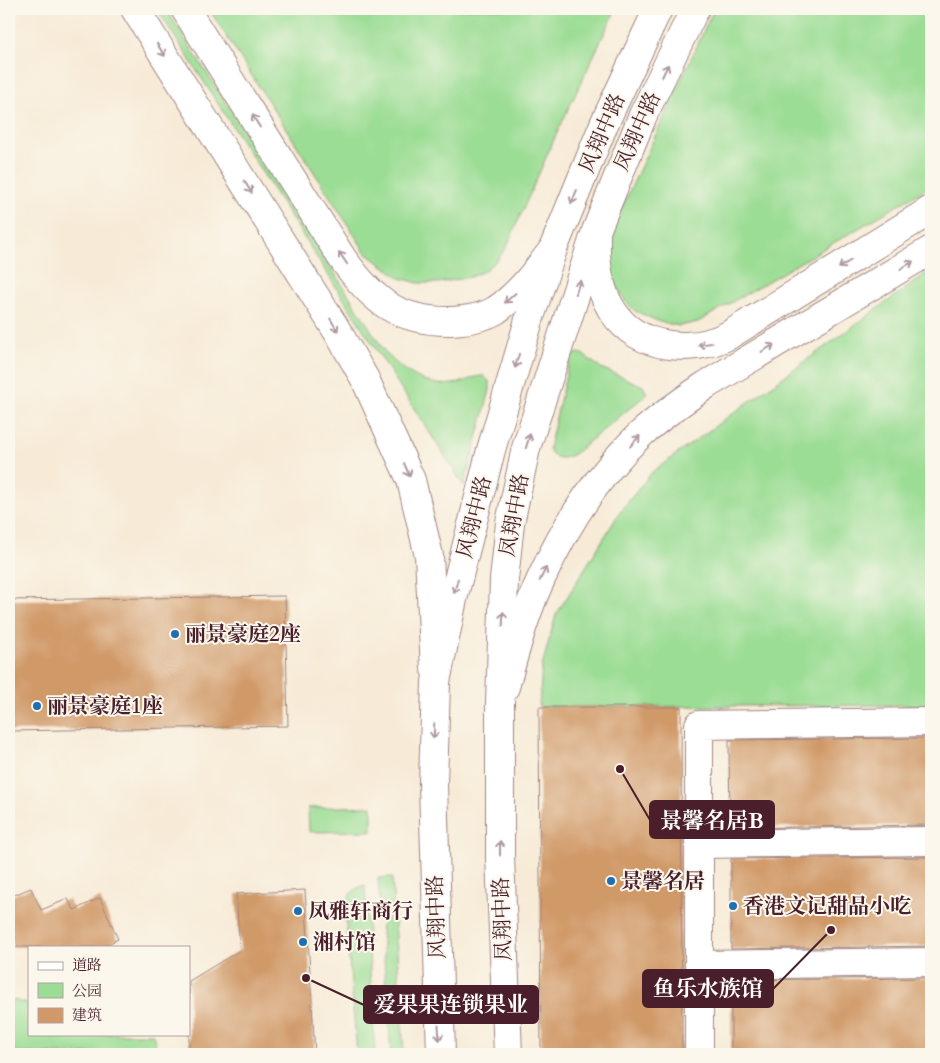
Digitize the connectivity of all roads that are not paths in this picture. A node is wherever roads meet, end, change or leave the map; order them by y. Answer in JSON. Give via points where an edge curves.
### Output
{"nodes":[{"id":1,"x":135,"y":9,"type":"edge"},
{"id":2,"x":186,"y":9,"type":"edge"},
{"id":3,"x":658,"y":9,"type":"edge"},
{"id":4,"x":695,"y":9,"type":"edge"},
{"id":5,"x":931,"y":210,"type":"edge"},
{"id":6,"x":596,"y":231,"type":"junction"},
{"id":7,"x":553,"y":249,"type":"junction"},
{"id":8,"x":931,"y":250,"type":"edge"},
{"id":9,"x":436,"y":682,"type":"junction"},
{"id":10,"x":500,"y":703,"type":"junction"},
{"id":11,"x":931,"y":722,"type":"edge"},
{"id":12,"x":931,"y":841,"type":"edge"},
{"id":13,"x":699,"y":844,"type":"junction"},
{"id":14,"x":931,"y":962,"type":"edge"},
{"id":15,"x":699,"y":965,"type":"junction"},
{"id":16,"x":441,"y":1054,"type":"edge"},
{"id":17,"x":508,"y":1054,"type":"edge"},
{"id":18,"x":699,"y":1054,"type":"edge"}],
"edges":[{"from":1,"to":9,"type":"main road","one_way":true,"via":[[336,329],[394,439],[411,480],[429,556]]},
{"from":7,"to":2,"type":"main road","one_way":true,"via":[[507,301],[478,318],[427,321],[386,307],[358,280],[342,258]]},
{"from":3,"to":7,"type":"main road","name":"风翔中路","one_way":true,"via":[[604,124]]},
{"from":6,"to":4,"type":"main road","name":"凤翔中路","one_way":true,"via":[[644,115]]},
{"from":5,"to":6,"type":"main road","one_way":true,"via":[[729,335],[714,343],[686,346],[654,341],[614,315],[598,276]]},
{"from":10,"to":6,"type":"main road","name":"凤翔中路","one_way":true,"via":[[504,580],[510,523],[526,448]]},
{"from":7,"to":9,"type":"main road","name":"风翔中路","one_way":true,"via":[[491,450],[453,598]]},
{"from":10,"to":8,"type":"main road","one_way":true,"via":[[540,580],[561,538],[607,472],[642,433],[706,385]]},
{"from":9,"to":16,"type":"main road","name":"风翔中路","one_way":true,"via":[[433,794]]},
{"from":17,"to":10,"type":"main road","name":"凤翔中路","one_way":true,"via":[[500,856]]},
{"from":11,"to":13,"type":"main road","via":[[699,724]]},
{"from":12,"to":13,"type":"main road"},
{"from":13,"to":15,"type":"main road"},
{"from":14,"to":15,"type":"main road"},
{"from":15,"to":18,"type":"main road"}]}
